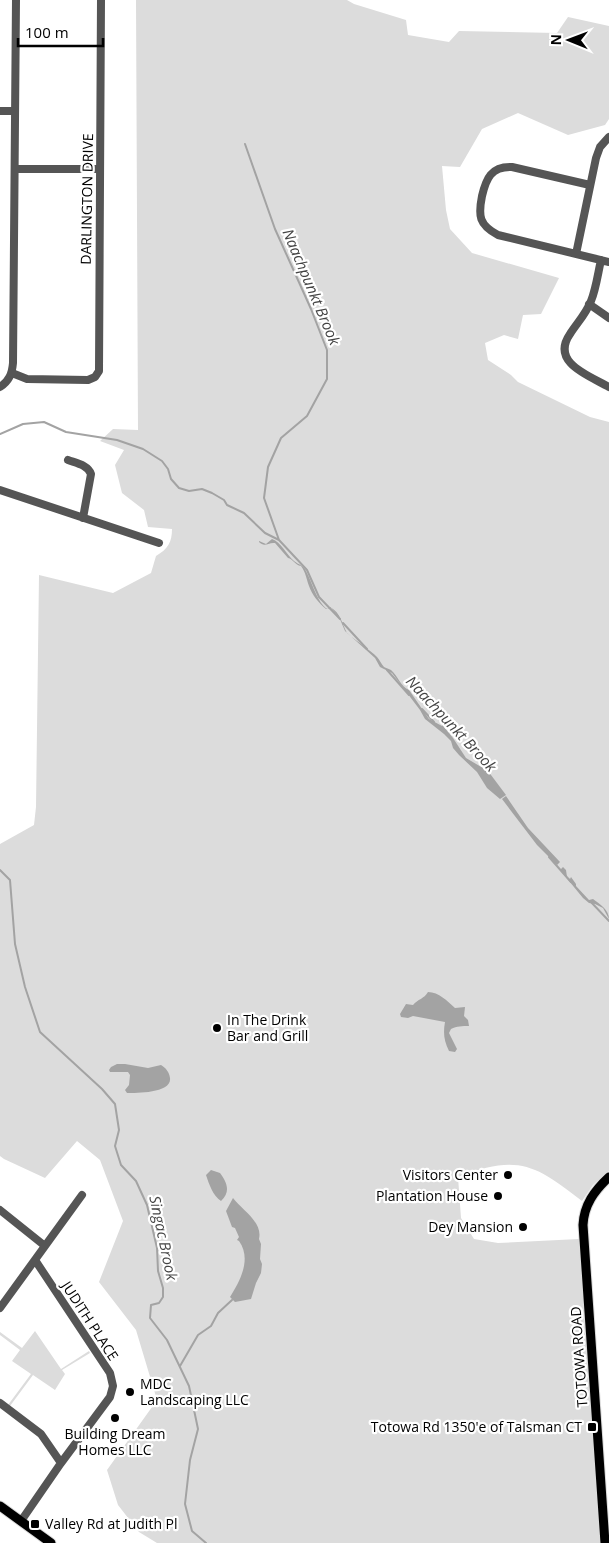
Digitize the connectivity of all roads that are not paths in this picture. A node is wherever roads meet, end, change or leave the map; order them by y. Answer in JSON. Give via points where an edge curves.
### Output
{"nodes":[{"id":1,"x":16,"y":0,"type":"edge"},
{"id":2,"x":101,"y":0,"type":"edge"},
{"id":3,"x":0,"y":111,"type":"edge"},
{"id":4,"x":16,"y":111,"type":"junction"},
{"id":5,"x":609,"y":137,"type":"edge"},
{"id":6,"x":15,"y":169,"type":"junction"},
{"id":7,"x":100,"y":170,"type":"junction"},
{"id":8,"x":590,"y":185,"type":"junction"},
{"id":9,"x":576,"y":254,"type":"junction"},
{"id":10,"x":605,"y":261,"type":"edge"},
{"id":11,"x":590,"y":304,"type":"junction"},
{"id":12,"x":609,"y":318,"type":"edge"},
{"id":13,"x":12,"y":373,"type":"junction"},
{"id":14,"x":0,"y":387,"type":"edge"},
{"id":15,"x":609,"y":387,"type":"edge"},
{"id":16,"x":68,"y":460,"type":"dead end"},
{"id":17,"x":0,"y":490,"type":"edge"},
{"id":18,"x":83,"y":518,"type":"junction"},
{"id":19,"x":159,"y":543,"type":"dead end"},
{"id":20,"x":609,"y":1177,"type":"edge"},
{"id":21,"x":82,"y":1195,"type":"dead end"},
{"id":22,"x":0,"y":1210,"type":"edge"},
{"id":23,"x":45,"y":1246,"type":"junction"},
{"id":24,"x":35,"y":1260,"type":"junction"},
{"id":25,"x":0,"y":1308,"type":"edge"},
{"id":26,"x":0,"y":1403,"type":"edge"},
{"id":27,"x":61,"y":1463,"type":"junction"},
{"id":28,"x":0,"y":1506,"type":"edge"},
{"id":29,"x":21,"y":1521,"type":"junction"},
{"id":30,"x":51,"y":1543,"type":"edge"},
{"id":31,"x":605,"y":1543,"type":"edge"}],
"edges":[{"from":1,"to":4,"type":"street"},
{"from":2,"to":7,"type":"street","name":"DARLINGTON DRIVE"},
{"from":3,"to":4,"type":"street"},
{"from":4,"to":6,"type":"street"},
{"from":5,"to":8,"type":"street","via":[[600,147]]},
{"from":6,"to":7,"type":"street"},
{"from":6,"to":13,"type":"street"},
{"from":7,"to":13,"type":"street","name":"DARLINGTON DRIVE","via":[[99,370],[96,377],[27,379]]},
{"from":8,"to":9,"type":"street"},
{"from":8,"to":9,"type":"street","via":[[506,167],[488,177],[479,210],[486,228],[498,234]]},
{"from":9,"to":10,"type":"street"},
{"from":10,"to":11,"type":"street"},
{"from":11,"to":12,"type":"street"},
{"from":11,"to":15,"type":"street","via":[[565,342],[566,358],[578,370]]},
{"from":13,"to":14,"type":"street"},
{"from":16,"to":18,"type":"street","via":[[85,466],[91,474]]},
{"from":17,"to":18,"type":"street"},
{"from":18,"to":19,"type":"street"},
{"from":20,"to":31,"type":"main road","name":"TOTOWA ROAD","via":[[590,1198],[583,1225]]},
{"from":21,"to":23,"type":"street"},
{"from":22,"to":23,"type":"street"},
{"from":23,"to":24,"type":"street"},
{"from":24,"to":25,"type":"street"},
{"from":24,"to":27,"type":"street","name":"JUDITH PLACE","via":[[113,1382],[110,1397]]},
{"from":26,"to":27,"type":"street","via":[[41,1434]]},
{"from":27,"to":29,"type":"street","name":"JUDITH PLACE"},
{"from":28,"to":29,"type":"main road"},
{"from":29,"to":30,"type":"main road"}]}
